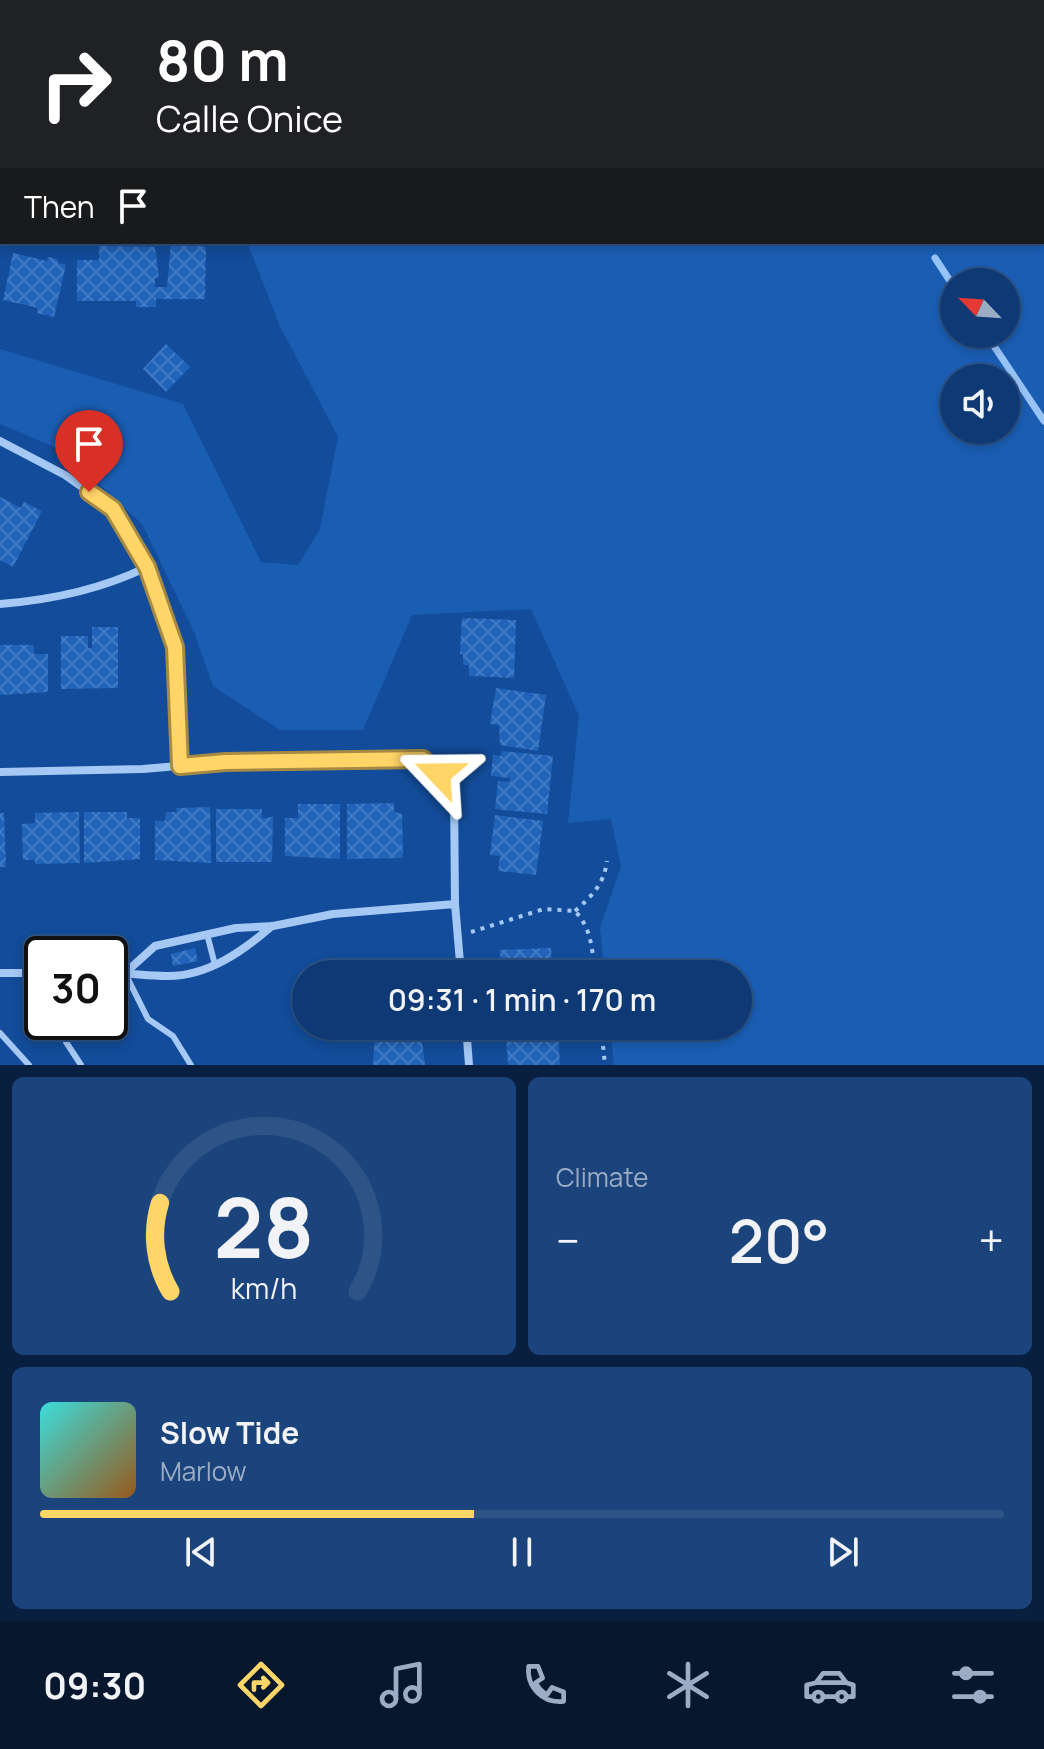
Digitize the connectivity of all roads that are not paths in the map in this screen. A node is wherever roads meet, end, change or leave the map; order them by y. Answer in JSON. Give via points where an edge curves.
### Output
{"nodes":[{"id":1,"x":0,"y":441,"type":"edge"},
{"id":2,"x":147,"y":567,"type":"junction"},
{"id":3,"x":0,"y":604,"type":"edge"},
{"id":4,"x":180,"y":766,"type":"junction"},
{"id":5,"x":0,"y":772,"type":"edge"},
{"id":6,"x":455,"y":904,"type":"junction"},
{"id":7,"x":273,"y":926,"type":"junction"},
{"id":8,"x":207,"y":934,"type":"junction"},
{"id":9,"x":460,"y":960,"type":"edge"},
{"id":10,"x":215,"y":965,"type":"junction"},
{"id":11,"x":128,"y":970,"type":"edge"},
{"id":12,"x":0,"y":973,"type":"edge"},
{"id":13,"x":24,"y":973,"type":"edge"},
{"id":14,"x":128,"y":973,"type":"edge"},
{"id":15,"x":128,"y":979,"type":"edge"},
{"id":16,"x":0,"y":1033,"type":"edge"},
{"id":17,"x":66,"y":1040,"type":"edge"},
{"id":18,"x":467,"y":1040,"type":"edge"},
{"id":19,"x":29,"y":1065,"type":"edge"},
{"id":20,"x":81,"y":1065,"type":"edge"},
{"id":21,"x":191,"y":1065,"type":"edge"},
{"id":22,"x":469,"y":1065,"type":"edge"}],
"edges":[{"from":1,"to":2,"type":"street","via":[[65,475],[113,509]]},
{"from":2,"to":3,"type":"street","via":[[117,582],[33,602]]},
{"from":2,"to":4,"type":"street","via":[[175,647]]},
{"from":4,"to":5,"type":"street"},
{"from":4,"to":6,"type":"street","via":[[423,759],[454,789]]},
{"from":6,"to":7,"type":"street","via":[[333,914]]},
{"from":6,"to":9,"type":"street"},
{"from":7,"to":8,"type":"street"},
{"from":7,"to":10,"type":"street","via":[[241,953]]},
{"from":8,"to":10,"type":"lane"},
{"from":8,"to":11,"type":"street","via":[[155,946]]},
{"from":10,"to":14,"type":"street","via":[[170,977]]},
{"from":12,"to":13,"type":"street"},
{"from":15,"to":21,"type":"lane","via":[[148,1019],[173,1036]]},
{"from":16,"to":19,"type":"lane"},
{"from":17,"to":20,"type":"lane"},
{"from":18,"to":22,"type":"street"}]}
